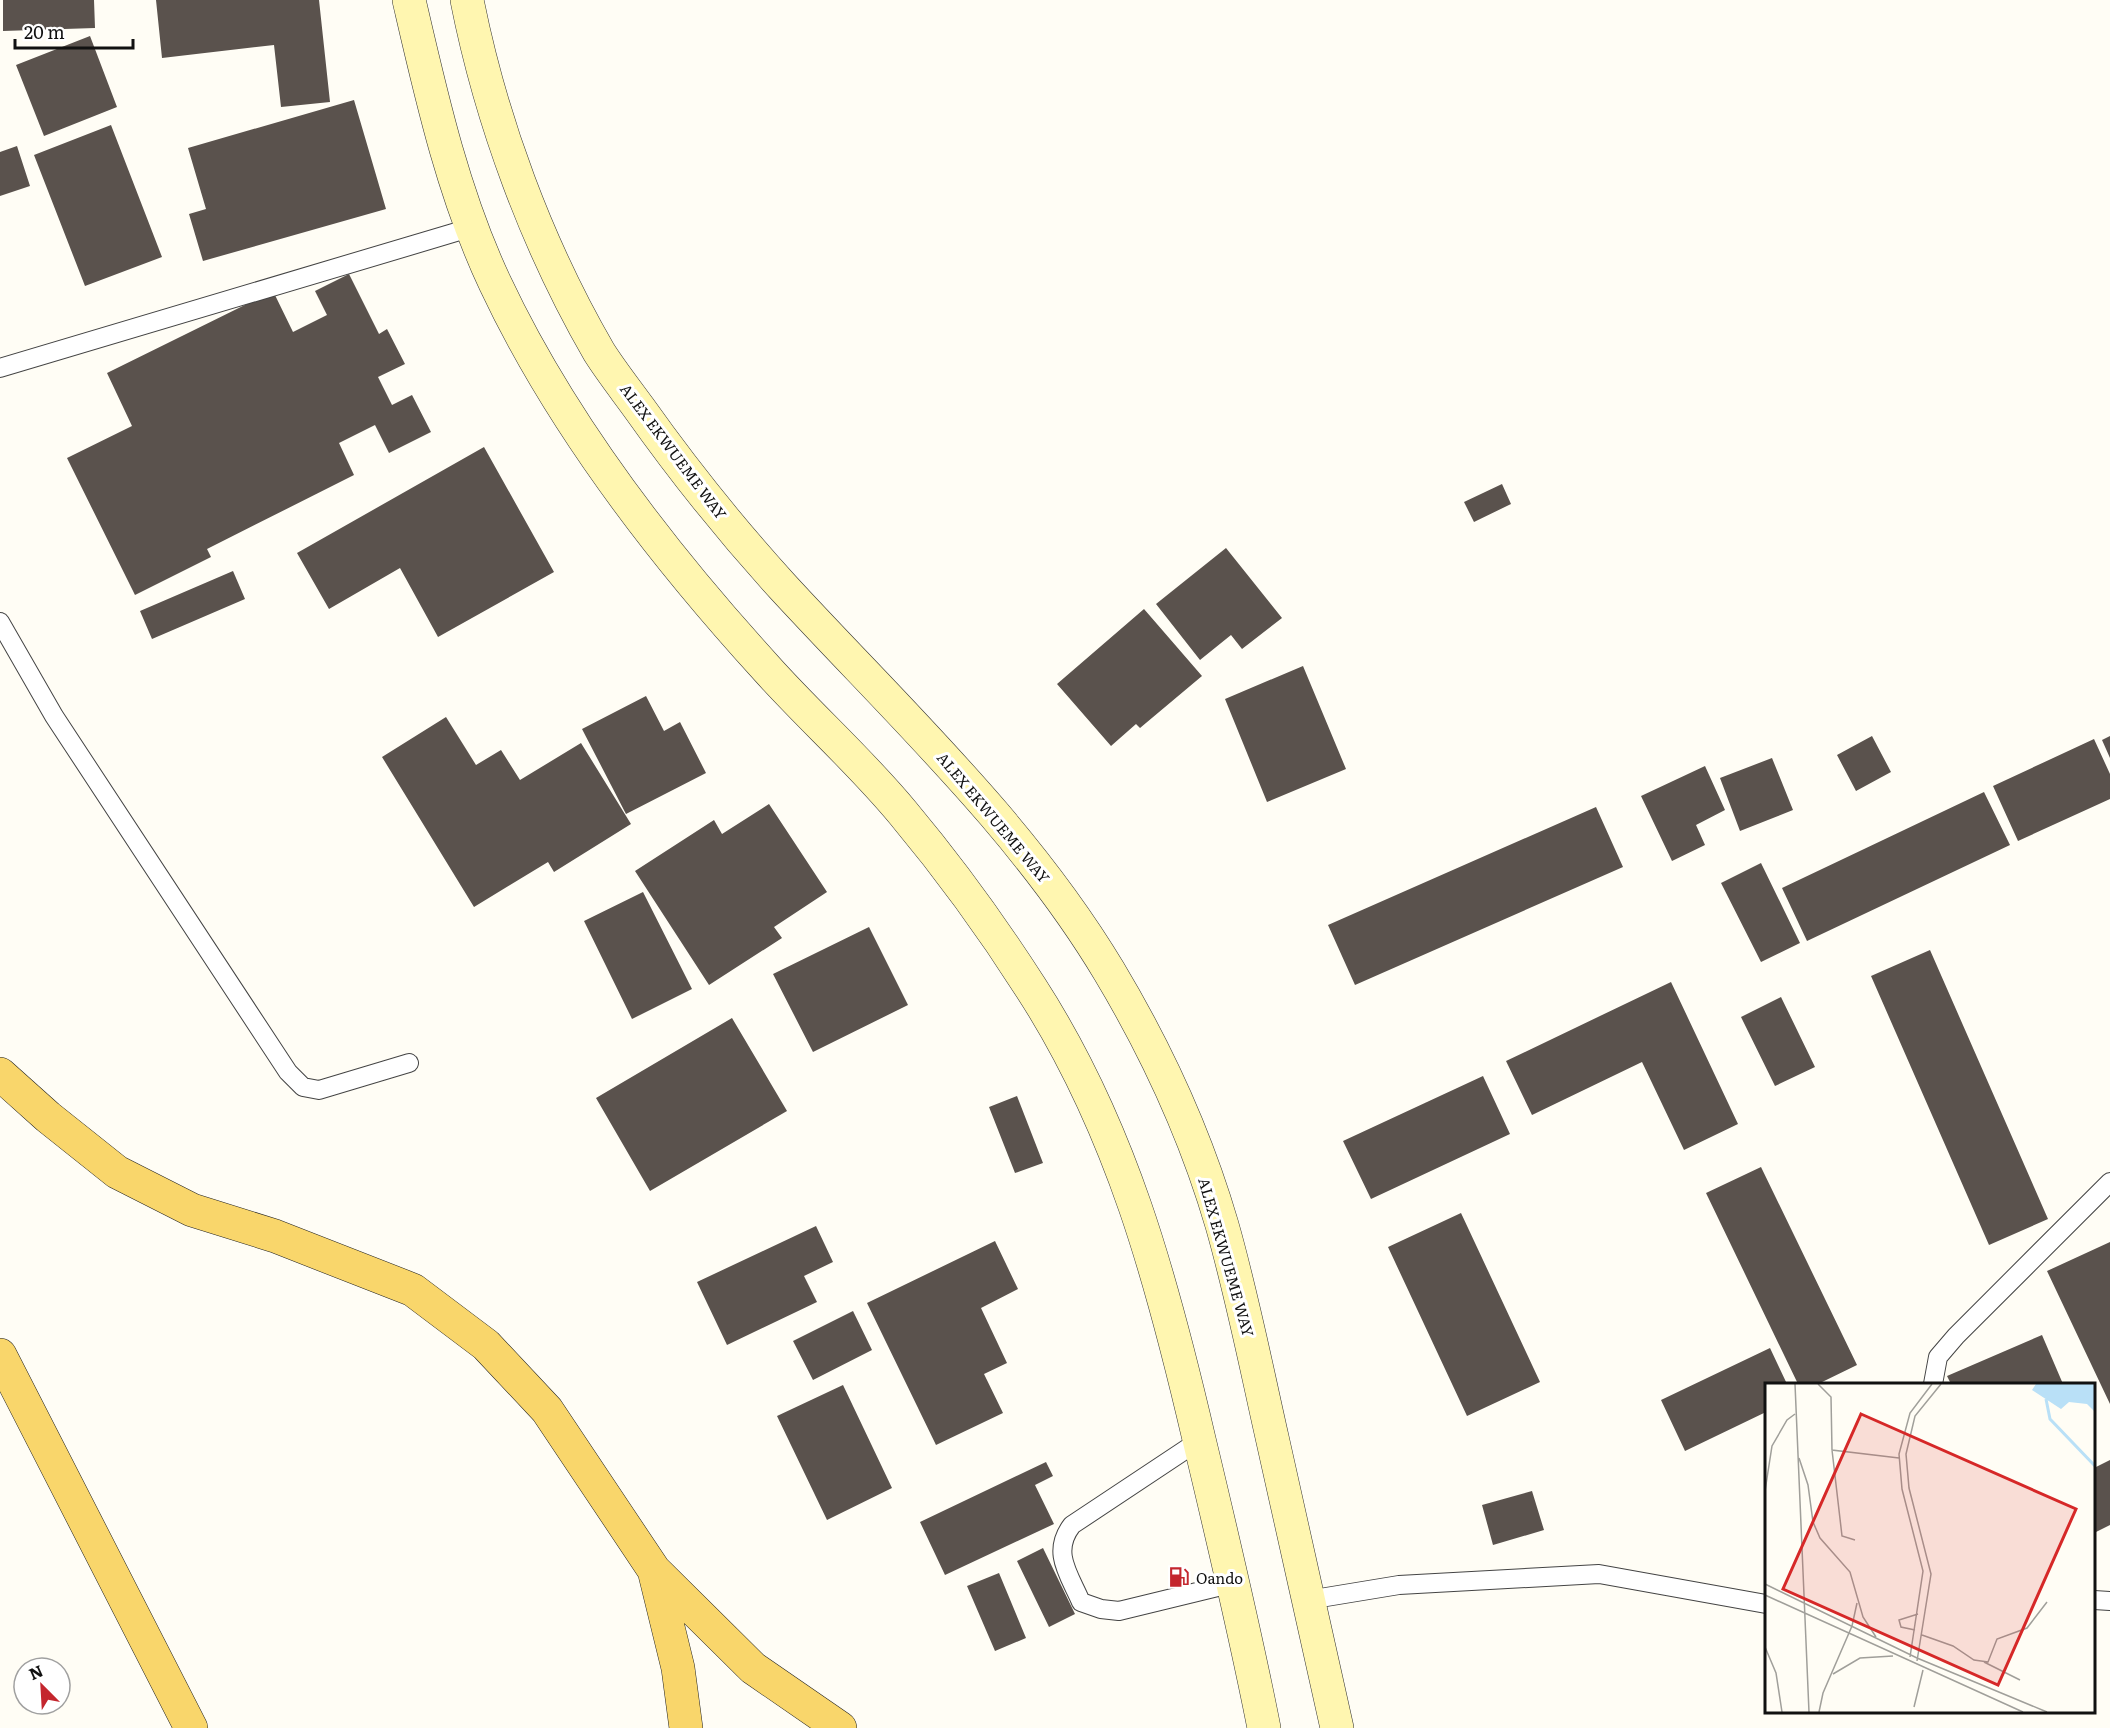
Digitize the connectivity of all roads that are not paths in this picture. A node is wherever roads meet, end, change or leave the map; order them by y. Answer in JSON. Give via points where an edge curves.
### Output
{"nodes":[{"id":1,"x":409,"y":0,"type":"edge"},
{"id":2,"x":467,"y":0,"type":"edge"},
{"id":3,"x":473,"y":227,"type":"junction"},
{"id":4,"x":0,"y":368,"type":"edge"},
{"id":5,"x":0,"y":622,"type":"edge"},
{"id":6,"x":409,"y":1063,"type":"dead end"},
{"id":7,"x":0,"y":1074,"type":"edge"},
{"id":8,"x":2110,"y":1182,"type":"edge"},
{"id":9,"x":0,"y":1355,"type":"edge"},
{"id":10,"x":1933,"y":1383,"type":"edge"},
{"id":11,"x":1200,"y":1440,"type":"junction"},
{"id":12,"x":654,"y":1570,"type":"junction"},
{"id":13,"x":1234,"y":1583,"type":"junction"},
{"id":14,"x":1308,"y":1600,"type":"junction"},
{"id":15,"x":2095,"y":1600,"type":"edge"},
{"id":16,"x":2110,"y":1601,"type":"edge"},
{"id":17,"x":1765,"y":1604,"type":"edge"},
{"id":18,"x":191,"y":1728,"type":"edge"},
{"id":19,"x":686,"y":1728,"type":"edge"},
{"id":20,"x":840,"y":1728,"type":"edge"},
{"id":21,"x":1264,"y":1728,"type":"edge"},
{"id":22,"x":1337,"y":1728,"type":"edge"}],
"edges":[{"from":1,"to":3,"type":"street","via":[[430,90]]},
{"from":2,"to":14,"type":"street","name":"ALEX EKWUEME WAY","via":[[491,103],[514,170],[552,258],[600,353],[722,516],[782,586],[955,768],[1057,892],[1108,970],[1157,1058],[1192,1137],[1222,1224]]},
{"from":3,"to":4,"type":"lane"},
{"from":3,"to":11,"type":"street","via":[[494,283],[547,379],[605,470],[672,558],[766,669],[901,810],[1033,990],[1113,1143],[1144,1226]]},
{"from":5,"to":6,"type":"lane","via":[[54,716],[288,1072],[303,1087],[319,1090]]},
{"from":7,"to":12,"type":"main road","via":[[117,1172],[192,1210],[275,1236],[413,1290],[486,1345],[547,1410]]},
{"from":8,"to":10,"type":"lane","via":[[1956,1336],[1938,1357]]},
{"from":9,"to":18,"type":"main road"},
{"from":11,"to":13,"type":"street"},
{"from":11,"to":13,"type":"lane","via":[[1072,1525],[1063,1536],[1061,1555],[1081,1602],[1101,1609],[1119,1611]]},
{"from":12,"to":19,"type":"main road","via":[[678,1668]]},
{"from":12,"to":20,"type":"main road","via":[[753,1668]]},
{"from":13,"to":21,"type":"street"},
{"from":14,"to":17,"type":"lane","via":[[1399,1585],[1599,1574]]},
{"from":14,"to":22,"type":"street","name":"ALEX EKWUEME WAY"},
{"from":15,"to":16,"type":"lane"}]}
